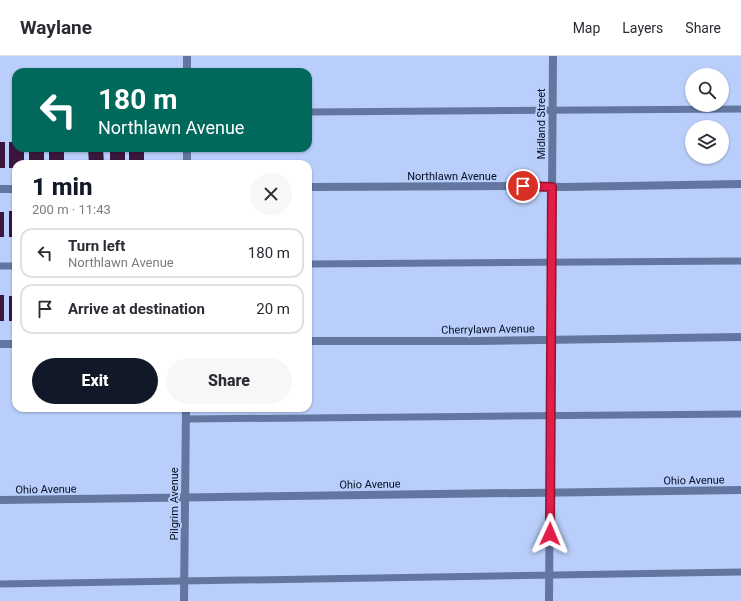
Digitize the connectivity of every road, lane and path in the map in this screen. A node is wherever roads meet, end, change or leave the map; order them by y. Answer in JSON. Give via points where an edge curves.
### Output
{"nodes":[{"id":1,"x":187,"y":56,"type":"edge"},
{"id":2,"x":553,"y":56,"type":"edge"},
{"id":3,"x":187,"y":68,"type":"edge"},
{"id":4,"x":741,"y":109,"type":"edge"},
{"id":5,"x":552,"y":111,"type":"junction"},
{"id":6,"x":312,"y":112,"type":"edge"},
{"id":7,"x":741,"y":184,"type":"edge"},
{"id":8,"x":312,"y":187,"type":"edge"},
{"id":9,"x":552,"y":187,"type":"junction"},
{"id":10,"x":0,"y":189,"type":"edge"},
{"id":11,"x":12,"y":189,"type":"edge"},
{"id":12,"x":741,"y":261,"type":"edge"},
{"id":13,"x":551,"y":262,"type":"junction"},
{"id":14,"x":312,"y":264,"type":"edge"},
{"id":15,"x":0,"y":266,"type":"edge"},
{"id":16,"x":12,"y":266,"type":"edge"},
{"id":17,"x":741,"y":337,"type":"edge"},
{"id":18,"x":550,"y":339,"type":"junction"},
{"id":19,"x":312,"y":341,"type":"edge"},
{"id":20,"x":0,"y":344,"type":"edge"},
{"id":21,"x":12,"y":344,"type":"edge"},
{"id":22,"x":186,"y":412,"type":"edge"},
{"id":23,"x":741,"y":414,"type":"edge"},
{"id":24,"x":551,"y":417,"type":"junction"},
{"id":25,"x":186,"y":419,"type":"junction"},
{"id":26,"x":741,"y":490,"type":"edge"},
{"id":27,"x":550,"y":493,"type":"junction"},
{"id":28,"x":185,"y":498,"type":"junction"},
{"id":29,"x":0,"y":500,"type":"edge"},
{"id":30,"x":741,"y":572,"type":"edge"},
{"id":31,"x":549,"y":575,"type":"junction"},
{"id":32,"x":184,"y":580,"type":"junction"},
{"id":33,"x":0,"y":584,"type":"edge"},
{"id":34,"x":184,"y":601,"type":"edge"},
{"id":35,"x":549,"y":601,"type":"edge"}],
"edges":[{"from":1,"to":3,"type":"street"},
{"from":2,"to":5,"type":"street","name":"Midland Street"},
{"from":4,"to":5,"type":"lane"},
{"from":5,"to":6,"type":"lane"},
{"from":5,"to":9,"type":"street","name":"Midland Street"},
{"from":7,"to":9,"type":"street","name":"Northlawn Avenue"},
{"from":8,"to":9,"type":"street","name":"Northlawn Avenue"},
{"from":9,"to":13,"type":"street","name":"Midland Street"},
{"from":10,"to":11,"type":"street"},
{"from":12,"to":13,"type":"lane"},
{"from":13,"to":14,"type":"lane"},
{"from":13,"to":18,"type":"street","name":"Midland Street"},
{"from":15,"to":16,"type":"lane"},
{"from":17,"to":18,"type":"street","name":"Cherrylawn Avenue"},
{"from":18,"to":19,"type":"street","name":"Cherrylawn Avenue"},
{"from":18,"to":24,"type":"street","name":"Midland Street"},
{"from":20,"to":21,"type":"street"},
{"from":22,"to":25,"type":"street","name":"Pilgrim Avenue"},
{"from":23,"to":24,"type":"lane"},
{"from":24,"to":25,"type":"lane"},
{"from":24,"to":27,"type":"street","name":"Midland Street"},
{"from":25,"to":28,"type":"street","name":"Pilgrim Avenue"},
{"from":26,"to":27,"type":"street","name":"Ohio Avenue"},
{"from":27,"to":28,"type":"street","name":"Ohio Avenue"},
{"from":27,"to":31,"type":"street","name":"Midland Street"},
{"from":28,"to":29,"type":"street","name":"Ohio Avenue"},
{"from":28,"to":32,"type":"street","name":"Pilgrim Avenue"},
{"from":30,"to":31,"type":"lane"},
{"from":31,"to":32,"type":"lane"},
{"from":31,"to":35,"type":"street","name":"Midland Street"},
{"from":32,"to":33,"type":"lane"},
{"from":32,"to":34,"type":"street","name":"Pilgrim Avenue"}]}
